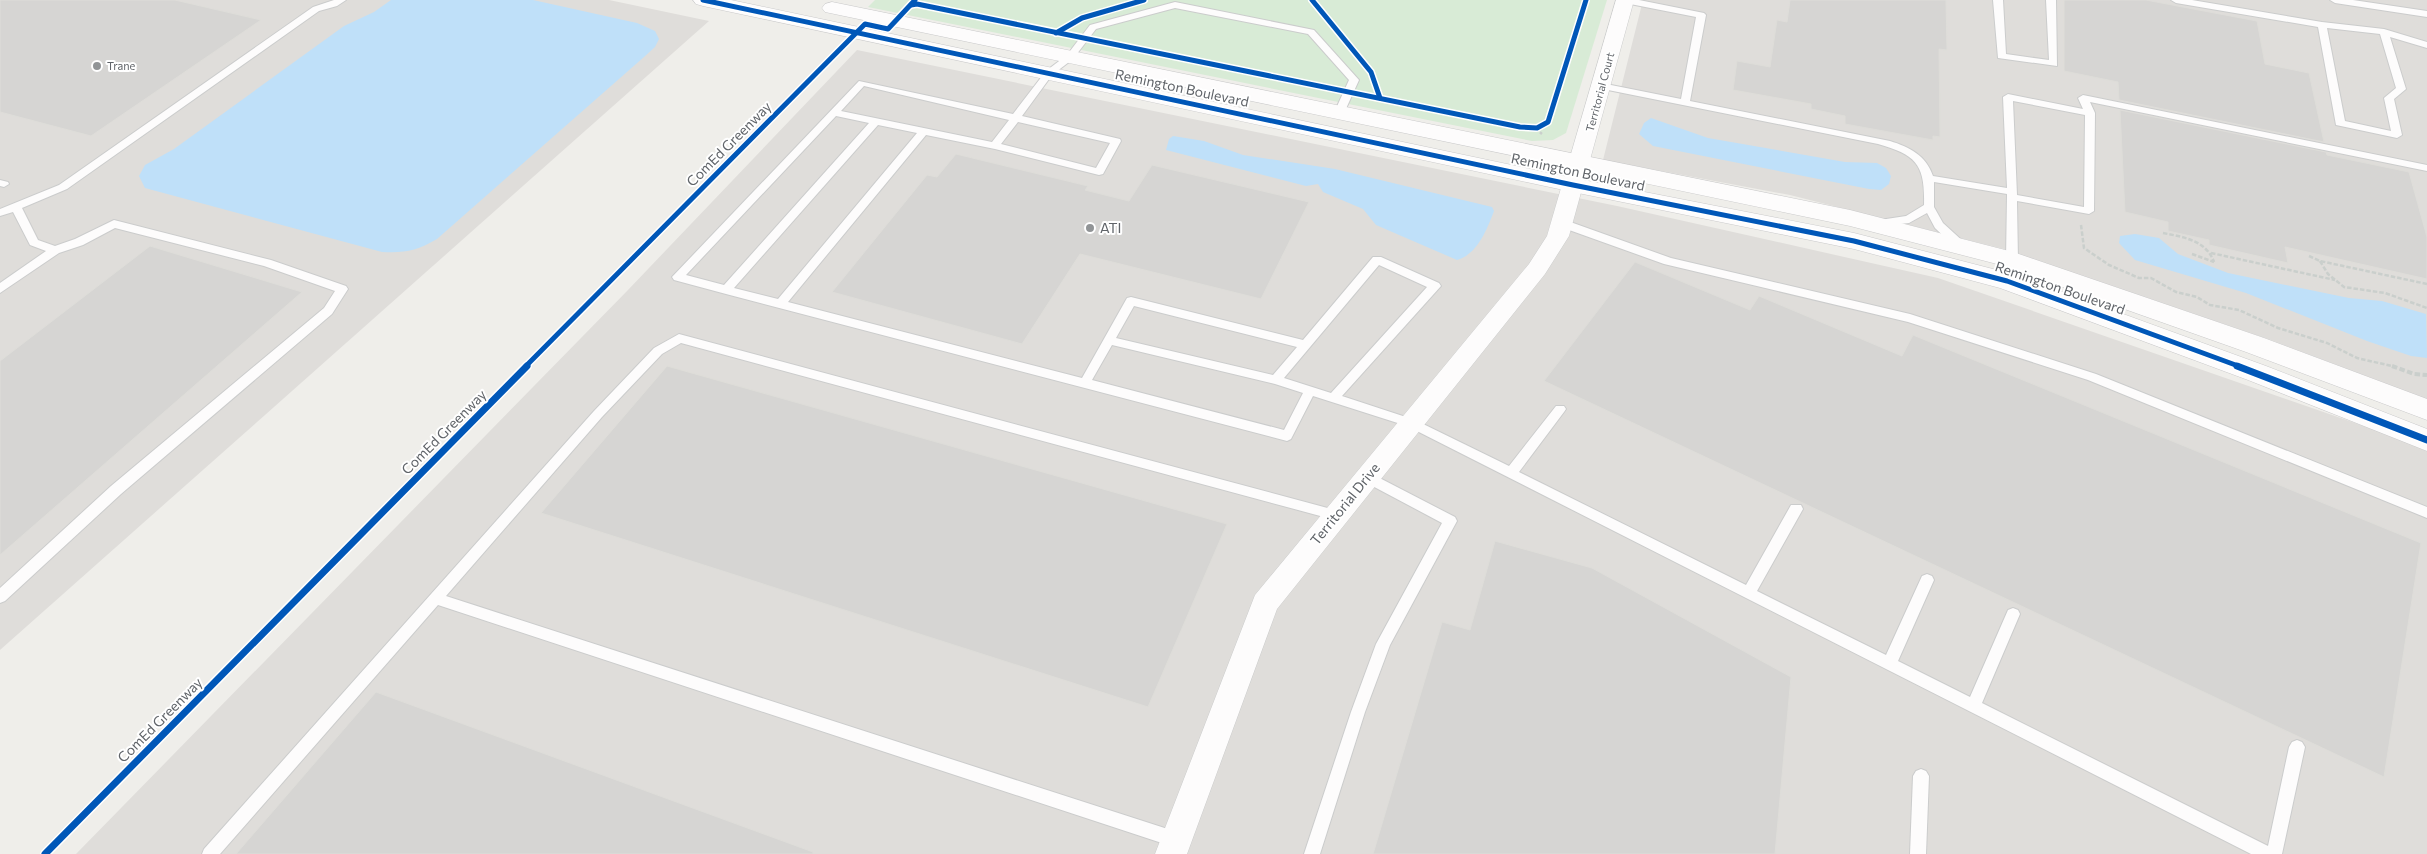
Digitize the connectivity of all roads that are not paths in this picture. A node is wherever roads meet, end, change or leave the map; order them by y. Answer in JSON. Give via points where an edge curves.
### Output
{"nodes":[{"id":1,"x":341,"y":0,"type":"edge"},
{"id":2,"x":703,"y":0,"type":"edge"},
{"id":3,"x":794,"y":0,"type":"edge"},
{"id":4,"x":1625,"y":0,"type":"edge"},
{"id":5,"x":1998,"y":0,"type":"edge"},
{"id":6,"x":2051,"y":0,"type":"edge"},
{"id":7,"x":2176,"y":0,"type":"edge"},
{"id":8,"x":2335,"y":0,"type":"edge"},
{"id":9,"x":317,"y":5,"type":"edge"},
{"id":10,"x":2427,"y":14,"type":"edge"},
{"id":11,"x":2322,"y":25,"type":"junction"},
{"id":12,"x":2384,"y":32,"type":"junction"},
{"id":13,"x":2427,"y":45,"type":"edge"},
{"id":14,"x":1070,"y":57,"type":"junction"},
{"id":15,"x":1049,"y":73,"type":"junction"},
{"id":16,"x":1601,"y":86,"type":"junction"},
{"id":17,"x":1685,"y":103,"type":"junction"},
{"id":18,"x":834,"y":113,"type":"junction"},
{"id":19,"x":1339,"y":113,"type":"junction"},
{"id":20,"x":2090,"y":113,"type":"junction"},
{"id":21,"x":1018,"y":118,"type":"junction"},
{"id":22,"x":875,"y":122,"type":"junction"},
{"id":23,"x":922,"y":133,"type":"junction"},
{"id":24,"x":994,"y":146,"type":"junction"},
{"id":25,"x":2427,"y":168,"type":"edge"},
{"id":26,"x":1577,"y":174,"type":"junction"},
{"id":27,"x":1928,"y":178,"type":"junction"},
{"id":28,"x":2012,"y":195,"type":"junction"},
{"id":29,"x":16,"y":207,"type":"junction"},
{"id":30,"x":1929,"y":207,"type":"junction"},
{"id":31,"x":0,"y":213,"type":"edge"},
{"id":32,"x":1562,"y":223,"type":"junction"},
{"id":33,"x":1876,"y":224,"type":"junction"},
{"id":34,"x":1962,"y":247,"type":"junction"},
{"id":35,"x":55,"y":250,"type":"junction"},
{"id":36,"x":2010,"y":271,"type":"junction"},
{"id":37,"x":0,"y":289,"type":"edge"},
{"id":38,"x":726,"y":290,"type":"junction"},
{"id":39,"x":780,"y":304,"type":"junction"},
{"id":40,"x":1109,"y":340,"type":"junction"},
{"id":41,"x":1306,"y":345,"type":"junction"},
{"id":42,"x":1276,"y":380,"type":"junction"},
{"id":43,"x":1085,"y":383,"type":"junction"},
{"id":44,"x":1310,"y":391,"type":"junction"},
{"id":45,"x":1333,"y":398,"type":"junction"},
{"id":46,"x":1560,"y":409,"type":"dead end"},
{"id":47,"x":2427,"y":410,"type":"edge"},
{"id":48,"x":1411,"y":423,"type":"junction"},
{"id":49,"x":2427,"y":440,"type":"edge"},
{"id":50,"x":1511,"y":473,"type":"junction"},
{"id":51,"x":1368,"y":476,"type":"junction"},
{"id":52,"x":1796,"y":509,"type":"dead end"},
{"id":53,"x":2427,"y":513,"type":"edge"},
{"id":54,"x":1335,"y":515,"type":"junction"},
{"id":55,"x":1926,"y":580,"type":"dead end"},
{"id":56,"x":1749,"y":593,"type":"junction"},
{"id":57,"x":0,"y":597,"type":"edge"},
{"id":58,"x":434,"y":598,"type":"junction"},
{"id":59,"x":2012,"y":614,"type":"dead end"},
{"id":60,"x":1889,"y":664,"type":"junction"},
{"id":61,"x":1974,"y":706,"type":"junction"},
{"id":62,"x":2297,"y":748,"type":"dead end"},
{"id":63,"x":1921,"y":776,"type":"dead end"},
{"id":64,"x":1174,"y":847,"type":"edge"},
{"id":65,"x":210,"y":854,"type":"edge"},
{"id":66,"x":1312,"y":854,"type":"edge"},
{"id":67,"x":1918,"y":854,"type":"edge"},
{"id":68,"x":2267,"y":854,"type":"edge"},
{"id":69,"x":2274,"y":854,"type":"edge"}],
"edges":[{"from":1,"to":9,"type":"lane"},
{"from":2,"to":15,"type":"street","name":"Remington Boulevard"},
{"from":3,"to":14,"type":"street","name":"Remington Boulevard"},
{"from":4,"to":16,"type":"street","name":"Territorial Court"},
{"from":4,"to":17,"type":"lane","via":[[1701,15]]},
{"from":5,"to":6,"type":"lane","via":[[2001,56],[2054,64]]},
{"from":7,"to":11,"type":"lane"},
{"from":8,"to":10,"type":"lane"},
{"from":9,"to":29,"type":"lane","via":[[79,176]]},
{"from":11,"to":12,"type":"lane"},
{"from":11,"to":12,"type":"lane","via":[[2340,123],[2397,134],[2389,98],[2401,89]]},
{"from":12,"to":13,"type":"lane"},
{"from":14,"to":15,"type":"lane"},
{"from":14,"to":19,"type":"street","name":"Remington Boulevard"},
{"from":14,"to":19,"type":"lane","via":[[1093,27],[1175,5],[1311,32],[1354,80]]},
{"from":15,"to":21,"type":"lane"},
{"from":15,"to":26,"type":"street","name":"Remington Boulevard"},
{"from":16,"to":17,"type":"lane"},
{"from":16,"to":26,"type":"street","name":"Territorial Court"},
{"from":17,"to":27,"type":"lane","via":[[1896,146],[1921,163]]},
{"from":18,"to":21,"type":"lane","via":[[862,83]]},
{"from":18,"to":22,"type":"lane"},
{"from":18,"to":38,"type":"lane","via":[[678,277]]},
{"from":19,"to":26,"type":"street","name":"Remington Boulevard"},
{"from":20,"to":25,"type":"lane","via":[[2083,98]]},
{"from":20,"to":28,"type":"lane","via":[[2090,211]]},
{"from":20,"to":28,"type":"lane","via":[[2008,97]]},
{"from":21,"to":24,"type":"lane"},
{"from":21,"to":24,"type":"lane","via":[[1116,141],[1099,172]]},
{"from":22,"to":23,"type":"lane"},
{"from":22,"to":38,"type":"lane"},
{"from":23,"to":24,"type":"lane"},
{"from":23,"to":39,"type":"lane"},
{"from":26,"to":32,"type":"street","name":"Territorial Drive"},
{"from":26,"to":33,"type":"street","name":"Remington Boulevard"},
{"from":26,"to":36,"type":"street","name":"Remington Boulevard","via":[[1854,241]]},
{"from":27,"to":28,"type":"lane"},
{"from":27,"to":30,"type":"lane"},
{"from":28,"to":36,"type":"lane"},
{"from":29,"to":31,"type":"lane"},
{"from":29,"to":35,"type":"lane","via":[[34,242]]},
{"from":30,"to":33,"type":"lane","via":[[1910,218]]},
{"from":30,"to":34,"type":"lane","via":[[1939,225]]},
{"from":32,"to":48,"type":"street","name":"Territorial Drive","via":[[1558,236],[1537,269]]},
{"from":32,"to":53,"type":"lane","via":[[1668,261],[1910,318],[2092,377]]},
{"from":33,"to":34,"type":"street","name":"Remington Boulevard"},
{"from":34,"to":36,"type":"street","name":"Remington Boulevard"},
{"from":35,"to":37,"type":"lane"},
{"from":35,"to":57,"type":"lane","via":[[114,224],[267,262],[342,289],[328,312],[116,490]]},
{"from":36,"to":47,"type":"street","name":"Remington Boulevard","via":[[2255,345]]},
{"from":36,"to":49,"type":"street","name":"Remington Boulevard"},
{"from":38,"to":39,"type":"lane"},
{"from":39,"to":43,"type":"lane"},
{"from":40,"to":41,"type":"lane","via":[[1131,301]]},
{"from":40,"to":42,"type":"lane"},
{"from":40,"to":43,"type":"lane"},
{"from":41,"to":42,"type":"lane"},
{"from":41,"to":45,"type":"lane","via":[[1377,260],[1435,286]]},
{"from":42,"to":44,"type":"lane"},
{"from":43,"to":44,"type":"lane","via":[[1287,436]]},
{"from":44,"to":45,"type":"lane"},
{"from":45,"to":48,"type":"lane"},
{"from":46,"to":50,"type":"lane"},
{"from":48,"to":50,"type":"lane"},
{"from":48,"to":51,"type":"street","name":"Territorial Drive"},
{"from":50,"to":56,"type":"lane"},
{"from":51,"to":54,"type":"street","name":"Territorial Drive"},
{"from":51,"to":66,"type":"lane","via":[[1450,521],[1383,644]]},
{"from":52,"to":56,"type":"lane"},
{"from":54,"to":58,"type":"lane","via":[[679,338],[658,351],[605,407]]},
{"from":54,"to":64,"type":"street","name":"Territorial Drive","via":[[1265,604]]},
{"from":55,"to":60,"type":"lane"},
{"from":56,"to":60,"type":"lane"},
{"from":58,"to":64,"type":"lane"},
{"from":58,"to":65,"type":"lane"},
{"from":59,"to":61,"type":"lane"},
{"from":60,"to":61,"type":"lane"},
{"from":61,"to":68,"type":"lane"},
{"from":62,"to":69,"type":"lane"},
{"from":63,"to":67,"type":"lane"}]}
